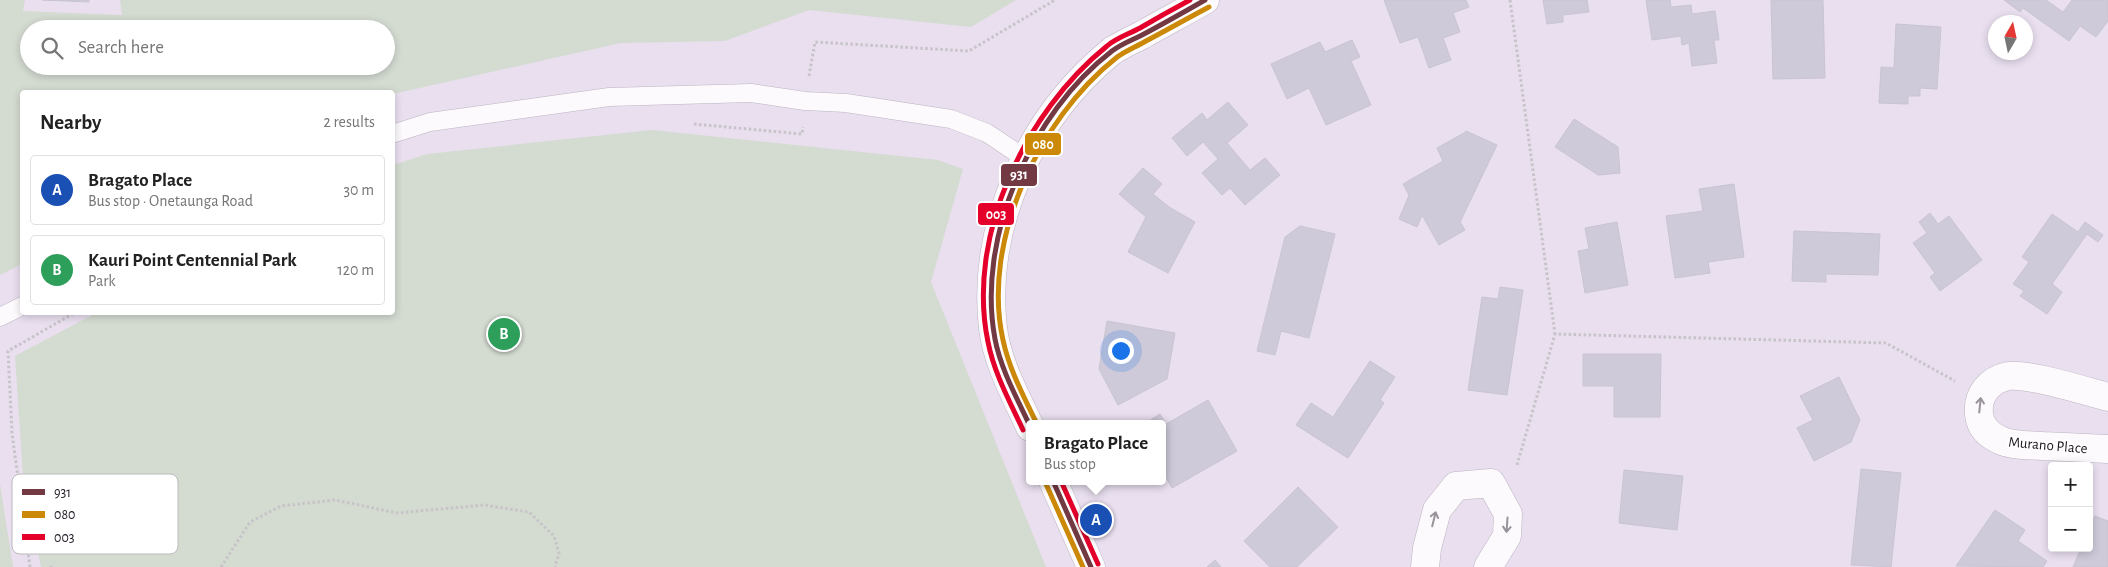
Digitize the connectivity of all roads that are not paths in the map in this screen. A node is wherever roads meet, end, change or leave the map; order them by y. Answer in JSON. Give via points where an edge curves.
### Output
{"nodes":[{"id":1,"x":1205,"y":0,"type":"edge"},
{"id":2,"x":395,"y":133,"type":"edge"},
{"id":3,"x":1026,"y":159,"type":"junction"},
{"id":4,"x":20,"y":307,"type":"edge"},
{"id":5,"x":0,"y":317,"type":"edge"},
{"id":6,"x":2108,"y":397,"type":"edge"},
{"id":7,"x":1027,"y":420,"type":"edge"},
{"id":8,"x":2108,"y":449,"type":"edge"},
{"id":9,"x":1055,"y":485,"type":"edge"},
{"id":10,"x":1090,"y":567,"type":"edge"},
{"id":11,"x":1425,"y":567,"type":"edge"},
{"id":12,"x":1488,"y":567,"type":"edge"}],
"edges":[{"from":1,"to":3,"type":"street","via":[[1114,50],[1049,117]]},
{"from":2,"to":3,"type":"lane","via":[[430,122],[609,96],[752,94],[846,103],[951,119],[987,133]]},
{"from":3,"to":7,"type":"street","via":[[1009,198],[996,245],[992,290],[993,329],[1003,365]]},
{"from":4,"to":5,"type":"lane"},
{"from":8,"to":6,"type":"street","name":"Murano Place","one_way":true,"via":[[2003,442],[1989,434],[1979,422],[1978,409],[1981,395],[1991,382],[2009,376],[2032,378]]},
{"from":9,"to":10,"type":"street"},
{"from":11,"to":12,"type":"street","one_way":true,"via":[[1436,510],[1456,486],[1491,483],[1508,514],[1506,536]]}]}
